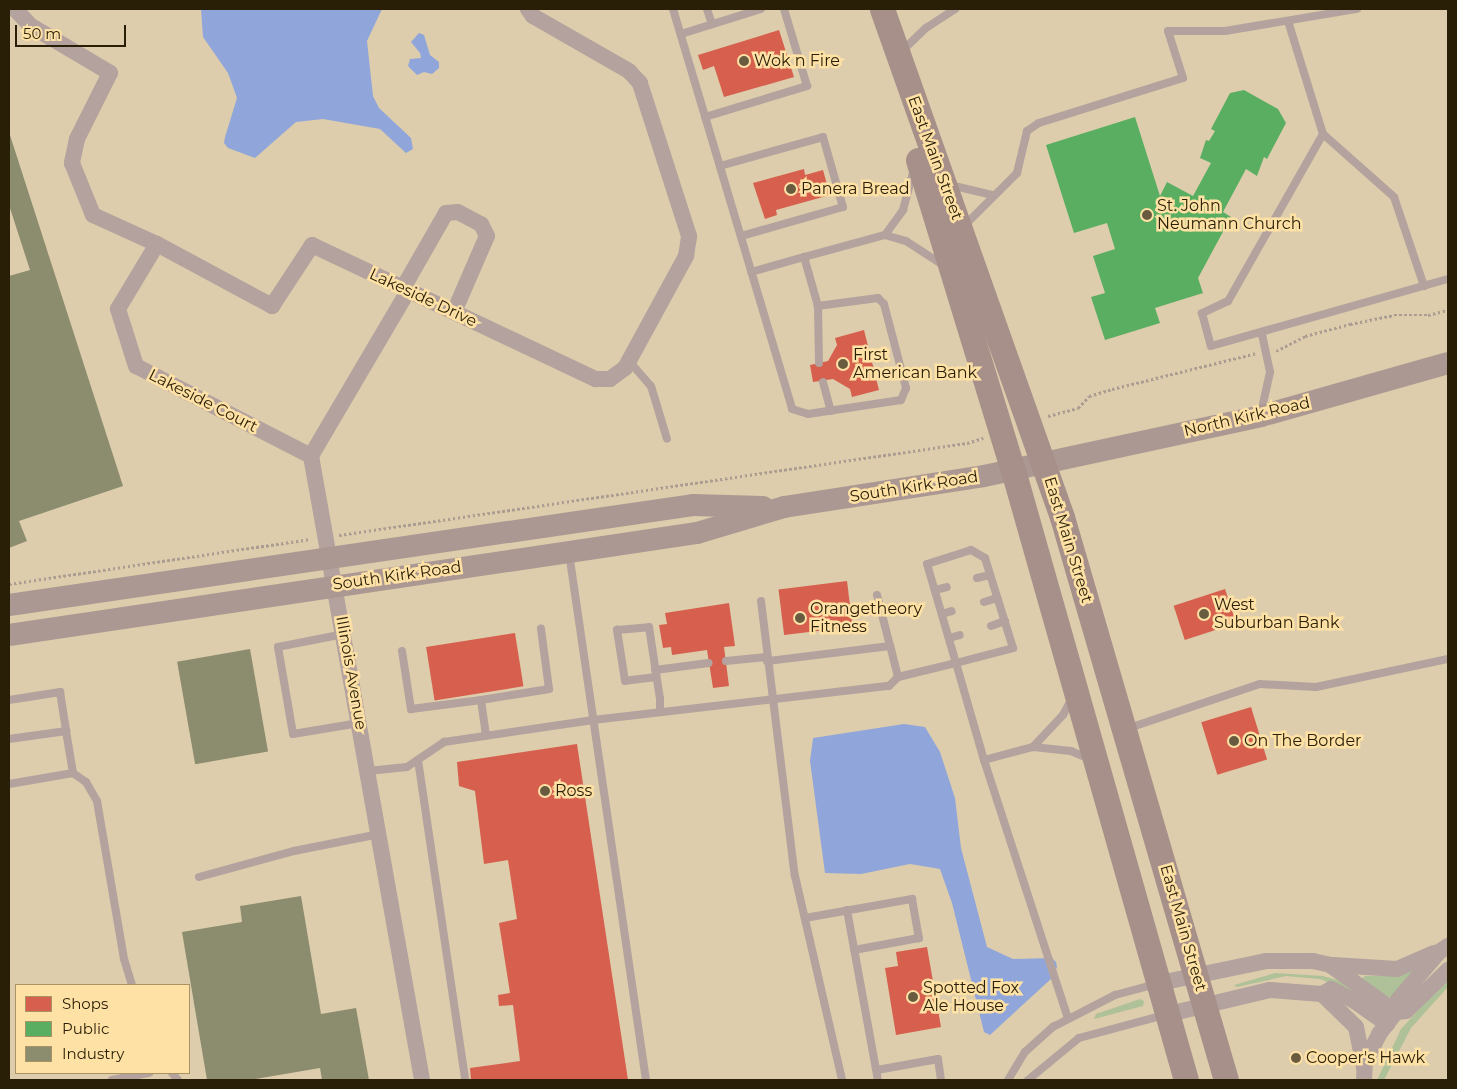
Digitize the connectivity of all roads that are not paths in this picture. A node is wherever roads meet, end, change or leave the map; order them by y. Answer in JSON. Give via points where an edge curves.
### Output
{"nodes":[{"id":1,"x":15,"y":9,"type":"edge"},
{"id":2,"x":528,"y":9,"type":"edge"},
{"id":3,"x":673,"y":9,"type":"edge"},
{"id":4,"x":707,"y":9,"type":"edge"},
{"id":5,"x":762,"y":9,"type":"edge"},
{"id":6,"x":784,"y":9,"type":"edge"},
{"id":7,"x":874,"y":9,"type":"edge"},
{"id":8,"x":882,"y":9,"type":"edge"},
{"id":9,"x":955,"y":9,"type":"edge"},
{"id":10,"x":1357,"y":9,"type":"edge"},
{"id":11,"x":1288,"y":21,"type":"junction"},
{"id":12,"x":712,"y":24,"type":"junction"},
{"id":13,"x":681,"y":34,"type":"junction"},
{"id":14,"x":898,"y":55,"type":"junction"},
{"id":15,"x":705,"y":118,"type":"junction"},
{"id":16,"x":1323,"y":134,"type":"junction"},
{"id":17,"x":917,"y":156,"type":"junction"},
{"id":18,"x":720,"y":166,"type":"junction"},
{"id":19,"x":944,"y":184,"type":"junction"},
{"id":20,"x":992,"y":195,"type":"junction"},
{"id":21,"x":960,"y":229,"type":"junction"},
{"id":22,"x":885,"y":235,"type":"junction"},
{"id":23,"x":740,"y":236,"type":"junction"},
{"id":24,"x":157,"y":244,"type":"junction"},
{"id":25,"x":804,"y":257,"type":"junction"},
{"id":26,"x":752,"y":272,"type":"junction"},
{"id":27,"x":953,"y":272,"type":"junction"},
{"id":28,"x":1448,"y":279,"type":"edge"},
{"id":29,"x":1424,"y":286,"type":"junction"},
{"id":30,"x":406,"y":289,"type":"junction"},
{"id":31,"x":818,"y":306,"type":"junction"},
{"id":32,"x":454,"y":312,"type":"junction"},
{"id":33,"x":1262,"y":334,"type":"junction"},
{"id":34,"x":629,"y":361,"type":"junction"},
{"id":35,"x":819,"y":363,"type":"dead end"},
{"id":36,"x":1448,"y":363,"type":"edge"},
{"id":37,"x":824,"y":382,"type":"dead end"},
{"id":38,"x":831,"y":410,"type":"junction"},
{"id":39,"x":1261,"y":416,"type":"junction"},
{"id":40,"x":667,"y":439,"type":"dead end"},
{"id":41,"x":311,"y":456,"type":"junction"},
{"id":42,"x":1044,"y":463,"type":"junction"},
{"id":43,"x":1013,"y":470,"type":"junction"},
{"id":44,"x":784,"y":507,"type":"junction"},
{"id":45,"x":328,"y":547,"type":"junction"},
{"id":46,"x":568,"y":551,"type":"junction"},
{"id":47,"x":990,"y":574,"type":"junction"},
{"id":48,"x":977,"y":578,"type":"dead end"},
{"id":49,"x":335,"y":584,"type":"junction"},
{"id":50,"x":947,"y":587,"type":"dead end"},
{"id":51,"x":935,"y":590,"type":"junction"},
{"id":52,"x":877,"y":595,"type":"dead end"},
{"id":53,"x":997,"y":598,"type":"junction"},
{"id":54,"x":760,"y":602,"type":"dead end"},
{"id":55,"x":984,"y":602,"type":"dead end"},
{"id":56,"x":9,"y":605,"type":"edge"},
{"id":57,"x":952,"y":611,"type":"dead end"},
{"id":58,"x":942,"y":614,"type":"junction"},
{"id":59,"x":1005,"y":621,"type":"junction"},
{"id":60,"x":991,"y":626,"type":"dead end"},
{"id":61,"x":541,"y":630,"type":"dead end"},
{"id":62,"x":344,"y":634,"type":"junction"},
{"id":63,"x":9,"y":635,"type":"edge"},
{"id":64,"x":960,"y":635,"type":"dead end"},
{"id":65,"x":949,"y":638,"type":"junction"},
{"id":66,"x":890,"y":646,"type":"junction"},
{"id":67,"x":402,"y":651,"type":"dead end"},
{"id":68,"x":1448,"y":658,"type":"edge"},
{"id":69,"x":766,"y":659,"type":"junction"},
{"id":70,"x":726,"y":661,"type":"dead end"},
{"id":71,"x":709,"y":663,"type":"dead end"},
{"id":72,"x":956,"y":663,"type":"junction"},
{"id":73,"x":656,"y":674,"type":"junction"},
{"id":74,"x":898,"y":678,"type":"junction"},
{"id":75,"x":1076,"y":689,"type":"junction"},
{"id":76,"x":771,"y":698,"type":"junction"},
{"id":77,"x":9,"y":700,"type":"edge"},
{"id":78,"x":481,"y":700,"type":"junction"},
{"id":79,"x":660,"y":711,"type":"junction"},
{"id":80,"x":593,"y":720,"type":"junction"},
{"id":81,"x":359,"y":723,"type":"junction"},
{"id":82,"x":1124,"y":730,"type":"junction"},
{"id":83,"x":66,"y":731,"type":"junction"},
{"id":84,"x":486,"y":736,"type":"junction"},
{"id":85,"x":9,"y":740,"type":"edge"},
{"id":86,"x":1033,"y":746,"type":"junction"},
{"id":87,"x":418,"y":760,"type":"junction"},
{"id":88,"x":984,"y":760,"type":"junction"},
{"id":89,"x":1096,"y":762,"type":"junction"},
{"id":90,"x":368,"y":771,"type":"junction"},
{"id":91,"x":73,"y":773,"type":"junction"},
{"id":92,"x":9,"y":784,"type":"edge"},
{"id":93,"x":379,"y":834,"type":"junction"},
{"id":94,"x":199,"y":877,"type":"dead end"},
{"id":95,"x":847,"y":910,"type":"junction"},
{"id":96,"x":805,"y":918,"type":"junction"},
{"id":97,"x":1444,"y":949,"type":"edge"},
{"id":98,"x":854,"y":950,"type":"junction"},
{"id":99,"x":1330,"y":965,"type":"junction"},
{"id":100,"x":1448,"y":970,"type":"edge"},
{"id":101,"x":1196,"y":978,"type":"junction"},
{"id":102,"x":1160,"y":983,"type":"junction"},
{"id":103,"x":132,"y":984,"type":"edge"},
{"id":104,"x":1322,"y":994,"type":"junction"},
{"id":105,"x":1205,"y":1008,"type":"junction"},
{"id":106,"x":1169,"y":1014,"type":"junction"},
{"id":107,"x":1068,"y":1018,"type":"junction"},
{"id":108,"x":1392,"y":1018,"type":"junction"},
{"id":109,"x":876,"y":1070,"type":"junction"},
{"id":110,"x":144,"y":1074,"type":"edge"},
{"id":111,"x":1364,"y":1074,"type":"edge"},
{"id":112,"x":112,"y":1080,"type":"edge"},
{"id":113,"x":422,"y":1080,"type":"edge"},
{"id":114,"x":465,"y":1080,"type":"edge"},
{"id":115,"x":646,"y":1080,"type":"edge"},
{"id":116,"x":842,"y":1080,"type":"edge"},
{"id":117,"x":878,"y":1080,"type":"edge"},
{"id":118,"x":941,"y":1080,"type":"edge"},
{"id":119,"x":1008,"y":1080,"type":"edge"},
{"id":120,"x":1028,"y":1080,"type":"edge"},
{"id":121,"x":1186,"y":1080,"type":"edge"},
{"id":122,"x":1226,"y":1080,"type":"edge"}],
"edges":[{"from":1,"to":24,"type":"street","name":"Lakeside Drive","via":[[30,26],[110,73],[77,138],[72,163],[93,215]]},
{"from":2,"to":34,"type":"street","name":"Lakeside Drive","via":[[533,16],[629,71],[640,82],[689,236],[686,256]]},
{"from":3,"to":13,"type":"lane"},
{"from":4,"to":12,"type":"lane"},
{"from":5,"to":12,"type":"lane"},
{"from":6,"to":15,"type":"lane","via":[[807,86]]},
{"from":7,"to":17,"type":"main road","name":"East Main Street"},
{"from":8,"to":14,"type":"main road","name":"East Main Street"},
{"from":9,"to":14,"type":"lane","via":[[926,28]]},
{"from":10,"to":11,"type":"lane"},
{"from":11,"to":16,"type":"lane"},
{"from":11,"to":20,"type":"lane","via":[[1225,31],[1168,31],[1183,78],[1039,123],[1027,131],[1017,173],[1006,187]]},
{"from":12,"to":13,"type":"lane"},
{"from":13,"to":15,"type":"lane"},
{"from":14,"to":19,"type":"main road","name":"East Main Street"},
{"from":15,"to":18,"type":"lane"},
{"from":16,"to":29,"type":"lane","via":[[1394,197]]},
{"from":16,"to":33,"type":"lane","via":[[1228,301],[1202,313],[1211,346]]},
{"from":17,"to":22,"type":"lane","via":[[903,210]]},
{"from":17,"to":27,"type":"main road","name":"East Main Street"},
{"from":18,"to":23,"type":"lane"},
{"from":18,"to":23,"type":"lane","via":[[823,137],[843,207]]},
{"from":19,"to":20,"type":"lane"},
{"from":19,"to":21,"type":"main road","name":"East Main Street"},
{"from":20,"to":21,"type":"lane"},
{"from":21,"to":42,"type":"main road","name":"East Main Street"},
{"from":22,"to":25,"type":"lane"},
{"from":22,"to":27,"type":"lane","via":[[906,241]]},
{"from":23,"to":26,"type":"lane"},
{"from":24,"to":30,"type":"street","name":"Lakeside Drive","via":[[272,306],[312,245]]},
{"from":24,"to":41,"type":"street","name":"Lakeside Court","via":[[118,309],[136,366]]},
{"from":25,"to":26,"type":"lane"},
{"from":25,"to":31,"type":"lane"},
{"from":26,"to":38,"type":"lane","via":[[792,409],[808,414]]},
{"from":27,"to":43,"type":"main road","name":"East Main Street"},
{"from":28,"to":29,"type":"lane"},
{"from":29,"to":33,"type":"lane"},
{"from":30,"to":32,"type":"street","name":"Lakeside Drive"},
{"from":30,"to":32,"type":"street","via":[[446,212],[458,212],[481,224],[487,236]]},
{"from":30,"to":41,"type":"street"},
{"from":31,"to":35,"type":"lane"},
{"from":31,"to":38,"type":"lane","via":[[878,298],[884,304],[906,388],[901,400]]},
{"from":32,"to":34,"type":"street","name":"Lakeside Drive","via":[[596,379],[610,379]]},
{"from":33,"to":39,"type":"lane","via":[[1270,372]]},
{"from":34,"to":40,"type":"lane","via":[[651,386]]},
{"from":36,"to":39,"type":"main road","name":"North Kirk Road"},
{"from":37,"to":38,"type":"lane"},
{"from":39,"to":42,"type":"main road","name":"North Kirk Road"},
{"from":41,"to":45,"type":"street","name":"Illinois Avenue"},
{"from":42,"to":43,"type":"main road","name":"South Kirk Road"},
{"from":42,"to":82,"type":"main road","name":"East Main Street"},
{"from":43,"to":44,"type":"main road","name":"South Kirk Road"},
{"from":43,"to":75,"type":"main road","name":"East Main Street"},
{"from":44,"to":45,"type":"main road","name":"South Kirk Road","via":[[693,505]]},
{"from":44,"to":46,"type":"main road","name":"South Kirk Road","via":[[697,532]]},
{"from":45,"to":49,"type":"street","name":"Illinois Avenue"},
{"from":45,"to":56,"type":"main road","name":"South Kirk Road"},
{"from":46,"to":49,"type":"main road","name":"South Kirk Road"},
{"from":46,"to":80,"type":"lane"},
{"from":47,"to":48,"type":"lane"},
{"from":47,"to":51,"type":"lane","via":[[985,558],[971,550],[928,564]]},
{"from":47,"to":53,"type":"lane"},
{"from":49,"to":62,"type":"street","name":"Illinois Avenue"},
{"from":49,"to":63,"type":"main road","name":"South Kirk Road"},
{"from":50,"to":51,"type":"lane"},
{"from":51,"to":58,"type":"lane"},
{"from":52,"to":66,"type":"lane"},
{"from":53,"to":55,"type":"lane"},
{"from":53,"to":59,"type":"lane"},
{"from":54,"to":69,"type":"lane"},
{"from":57,"to":58,"type":"lane"},
{"from":58,"to":65,"type":"lane"},
{"from":59,"to":60,"type":"lane"},
{"from":59,"to":72,"type":"lane","via":[[1013,648]]},
{"from":61,"to":78,"type":"lane","via":[[549,689]]},
{"from":62,"to":81,"type":"street","name":"Illinois Avenue"},
{"from":62,"to":81,"type":"lane","via":[[278,648],[292,734]]},
{"from":64,"to":65,"type":"lane"},
{"from":65,"to":72,"type":"lane"},
{"from":66,"to":69,"type":"lane"},
{"from":66,"to":74,"type":"lane"},
{"from":67,"to":78,"type":"lane","via":[[410,709]]},
{"from":68,"to":82,"type":"lane","via":[[1316,687],[1260,684]]},
{"from":69,"to":70,"type":"lane"},
{"from":69,"to":76,"type":"lane"},
{"from":71,"to":73,"type":"lane"},
{"from":72,"to":74,"type":"lane"},
{"from":72,"to":88,"type":"lane"},
{"from":73,"to":73,"type":"lane","via":[[649,627],[617,630],[625,681]]},
{"from":73,"to":79,"type":"lane"},
{"from":74,"to":76,"type":"lane","via":[[889,686]]},
{"from":75,"to":86,"type":"lane","via":[[1063,715]]},
{"from":75,"to":89,"type":"main road","name":"East Main Street"},
{"from":76,"to":79,"type":"lane"},
{"from":76,"to":96,"type":"lane","via":[[795,876]]},
{"from":77,"to":83,"type":"lane","via":[[60,692]]},
{"from":78,"to":84,"type":"lane"},
{"from":79,"to":80,"type":"lane"},
{"from":80,"to":84,"type":"lane"},
{"from":80,"to":115,"type":"lane"},
{"from":81,"to":90,"type":"street","name":"Illinois Avenue"},
{"from":82,"to":101,"type":"main road","name":"East Main Street"},
{"from":83,"to":85,"type":"lane"},
{"from":83,"to":91,"type":"lane"},
{"from":84,"to":87,"type":"lane","via":[[444,742]]},
{"from":86,"to":88,"type":"lane"},
{"from":86,"to":89,"type":"lane","via":[[1071,751]]},
{"from":87,"to":90,"type":"lane","via":[[406,767]]},
{"from":87,"to":114,"type":"lane"},
{"from":88,"to":107,"type":"lane"},
{"from":89,"to":102,"type":"main road","name":"East Main Street"},
{"from":90,"to":93,"type":"street","name":"Illinois Avenue"},
{"from":91,"to":92,"type":"lane"},
{"from":91,"to":103,"type":"lane","via":[[86,782],[97,801],[124,960]]},
{"from":93,"to":94,"type":"lane","via":[[294,850]]},
{"from":93,"to":113,"type":"street","name":"Illinois Avenue"},
{"from":95,"to":96,"type":"lane"},
{"from":95,"to":98,"type":"lane"},
{"from":95,"to":98,"type":"lane","via":[[912,899],[919,938]]},
{"from":96,"to":116,"type":"lane"},
{"from":97,"to":99,"type":"street","via":[[1397,969]]},
{"from":97,"to":108,"type":"street","via":[[1398,1000]]},
{"from":98,"to":109,"type":"lane"},
{"from":99,"to":101,"type":"street","via":[[1300,960],[1266,961]]},
{"from":99,"to":108,"type":"street"},
{"from":100,"to":108,"type":"street","via":[[1406,1011]]},
{"from":101,"to":102,"type":"street"},
{"from":101,"to":105,"type":"main road","name":"East Main Street"},
{"from":102,"to":106,"type":"main road","name":"East Main Street"},
{"from":102,"to":107,"type":"lane","via":[[1116,995]]},
{"from":104,"to":105,"type":"street","via":[[1270,990]]},
{"from":104,"to":108,"type":"street","via":[[1331,990]]},
{"from":104,"to":111,"type":"street","via":[[1356,1027]]},
{"from":105,"to":106,"type":"street"},
{"from":105,"to":122,"type":"main road","name":"East Main Street"},
{"from":106,"to":120,"type":"lane","via":[[1079,1038]]},
{"from":106,"to":121,"type":"main road","name":"East Main Street"},
{"from":107,"to":119,"type":"lane","via":[[1025,1052]]},
{"from":108,"to":111,"type":"street","via":[[1379,1034]]},
{"from":109,"to":117,"type":"lane"},
{"from":109,"to":118,"type":"lane","via":[[938,1059]]},
{"from":110,"to":112,"type":"lane"}]}
